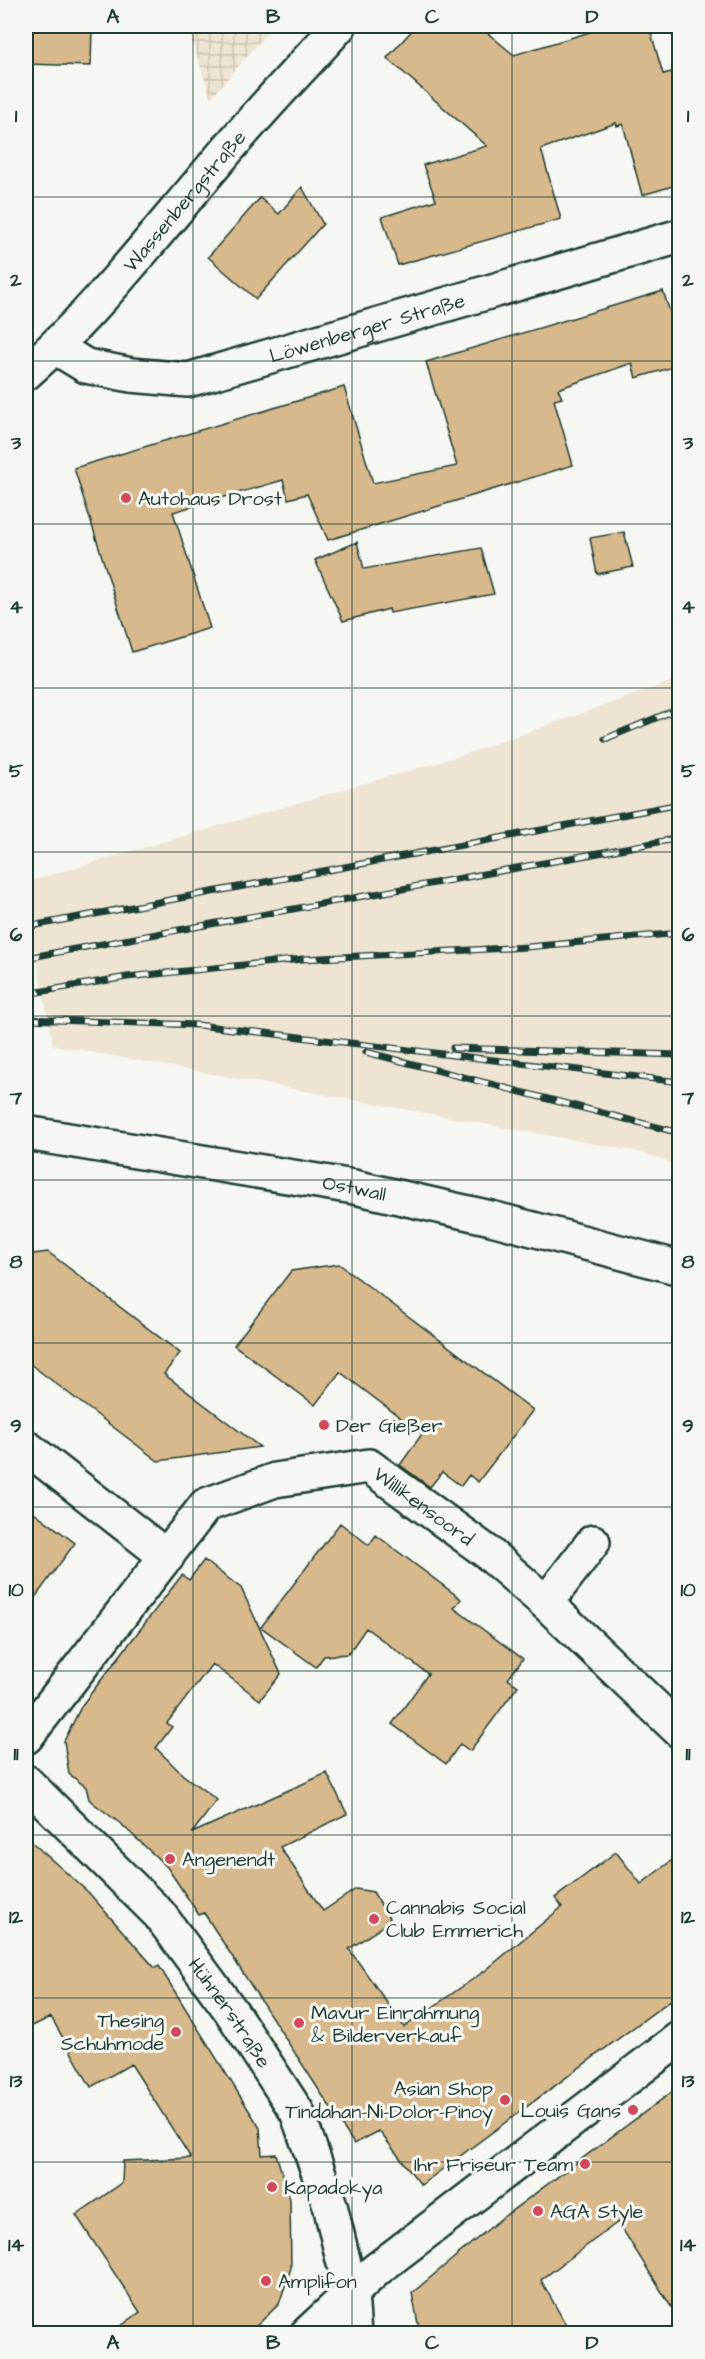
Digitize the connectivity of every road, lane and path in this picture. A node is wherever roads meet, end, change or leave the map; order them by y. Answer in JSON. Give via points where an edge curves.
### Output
{"nodes":[{"id":1,"x":339,"y":26,"type":"edge"},
{"id":2,"x":680,"y":236,"type":"edge"},
{"id":3,"x":55,"y":347,"type":"junction"},
{"id":4,"x":26,"y":373,"type":"edge"},
{"id":5,"x":26,"y":1132,"type":"edge"},
{"id":6,"x":680,"y":1268,"type":"edge"},
{"id":7,"x":26,"y":1447,"type":"edge"},
{"id":8,"x":593,"y":1542,"type":"dead end"},
{"id":9,"x":167,"y":1557,"type":"junction"},
{"id":10,"x":546,"y":1603,"type":"junction"},
{"id":11,"x":680,"y":1731,"type":"edge"},
{"id":12,"x":26,"y":1737,"type":"edge"},
{"id":13,"x":26,"y":1782,"type":"edge"},
{"id":14,"x":680,"y":2038,"type":"edge"},
{"id":15,"x":351,"y":2293,"type":"junction"},
{"id":16,"x":307,"y":2334,"type":"edge"},
{"id":17,"x":354,"y":2334,"type":"edge"}],
"edges":[{"from":1,"to":3,"type":"street","name":"Wassenbergstraße"},
{"from":2,"to":3,"type":"street","name":"Löwenberger Straße","via":[[188,380],[86,366]]},
{"from":3,"to":4,"type":"street","name":"Wassenbergstraße"},
{"from":5,"to":6,"type":"street","name":"Ostwall","via":[[354,1187],[492,1218]]},
{"from":7,"to":9,"type":"street"},
{"from":8,"to":10,"type":"street"},
{"from":9,"to":10,"type":"street","name":"Willikensoord","via":[[206,1505],[275,1480],[369,1466],[487,1552]]},
{"from":9,"to":12,"type":"street","name":"Willikensoord"},
{"from":10,"to":11,"type":"street","name":"Willikensoord"},
{"from":13,"to":15,"type":"street","name":"Hühnerstraße","via":[[159,1914],[231,2011],[297,2112],[330,2205]]},
{"from":14,"to":15,"type":"street"},
{"from":15,"to":16,"type":"street"},
{"from":15,"to":17,"type":"street","name":"Hühnerstraße"}]}
